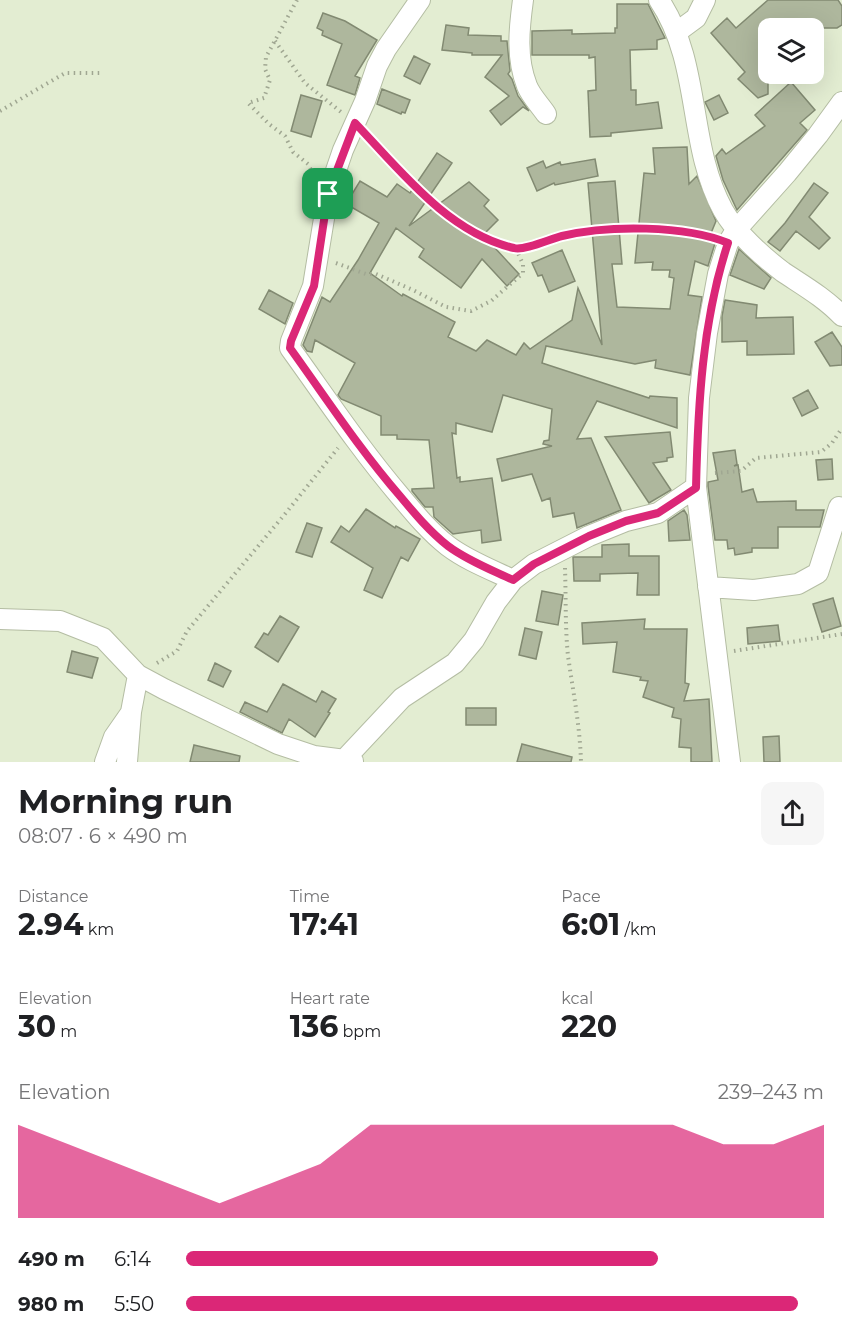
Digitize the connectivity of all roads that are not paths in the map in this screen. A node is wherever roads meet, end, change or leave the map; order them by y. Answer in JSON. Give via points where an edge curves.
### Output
{"nodes":[{"id":1,"x":420,"y":0,"type":"edge"},
{"id":2,"x":523,"y":0,"type":"edge"},
{"id":3,"x":659,"y":0,"type":"edge"},
{"id":4,"x":705,"y":0,"type":"edge"},
{"id":5,"x":677,"y":32,"type":"junction"},
{"id":6,"x":842,"y":102,"type":"edge"},
{"id":7,"x":546,"y":114,"type":"dead end"},
{"id":8,"x":732,"y":237,"type":"junction"},
{"id":9,"x":842,"y":316,"type":"edge"},
{"id":10,"x":697,"y":479,"type":"junction"},
{"id":11,"x":839,"y":507,"type":"dead end"},
{"id":12,"x":513,"y":580,"type":"junction"},
{"id":13,"x":708,"y":587,"type":"junction"},
{"id":14,"x":0,"y":619,"type":"edge"},
{"id":15,"x":138,"y":675,"type":"junction"},
{"id":16,"x":131,"y":711,"type":"junction"},
{"id":17,"x":347,"y":761,"type":"edge"},
{"id":18,"x":105,"y":762,"type":"edge"},
{"id":19,"x":127,"y":762,"type":"edge"},
{"id":20,"x":730,"y":762,"type":"edge"}],
"edges":[{"from":1,"to":12,"type":"street","via":[[377,66],[328,194],[314,286],[290,348],[381,474],[428,529],[449,547]]},
{"from":2,"to":7,"type":"street","via":[[519,59],[527,88]]},
{"from":3,"to":5,"type":"street"},
{"from":4,"to":5,"type":"street","via":[[696,18]]},
{"from":5,"to":8,"type":"street","via":[[690,76],[705,163]]},
{"from":6,"to":8,"type":"street"},
{"from":8,"to":9,"type":"street","via":[[810,289]]},
{"from":8,"to":10,"type":"street","via":[[718,274],[702,369]]},
{"from":10,"to":12,"type":"street","via":[[658,513],[589,536],[534,564]]},
{"from":10,"to":13,"type":"street"},
{"from":11,"to":13,"type":"street","via":[[818,573],[798,584],[765,589]]},
{"from":12,"to":17,"type":"street","via":[[455,663],[402,698]]},
{"from":13,"to":20,"type":"street"},
{"from":14,"to":15,"type":"street","via":[[60,621],[103,638]]},
{"from":15,"to":16,"type":"street"},
{"from":15,"to":17,"type":"street","via":[[278,744],[314,756]]},
{"from":16,"to":18,"type":"street","via":[[114,737]]},
{"from":16,"to":19,"type":"street"}]}
